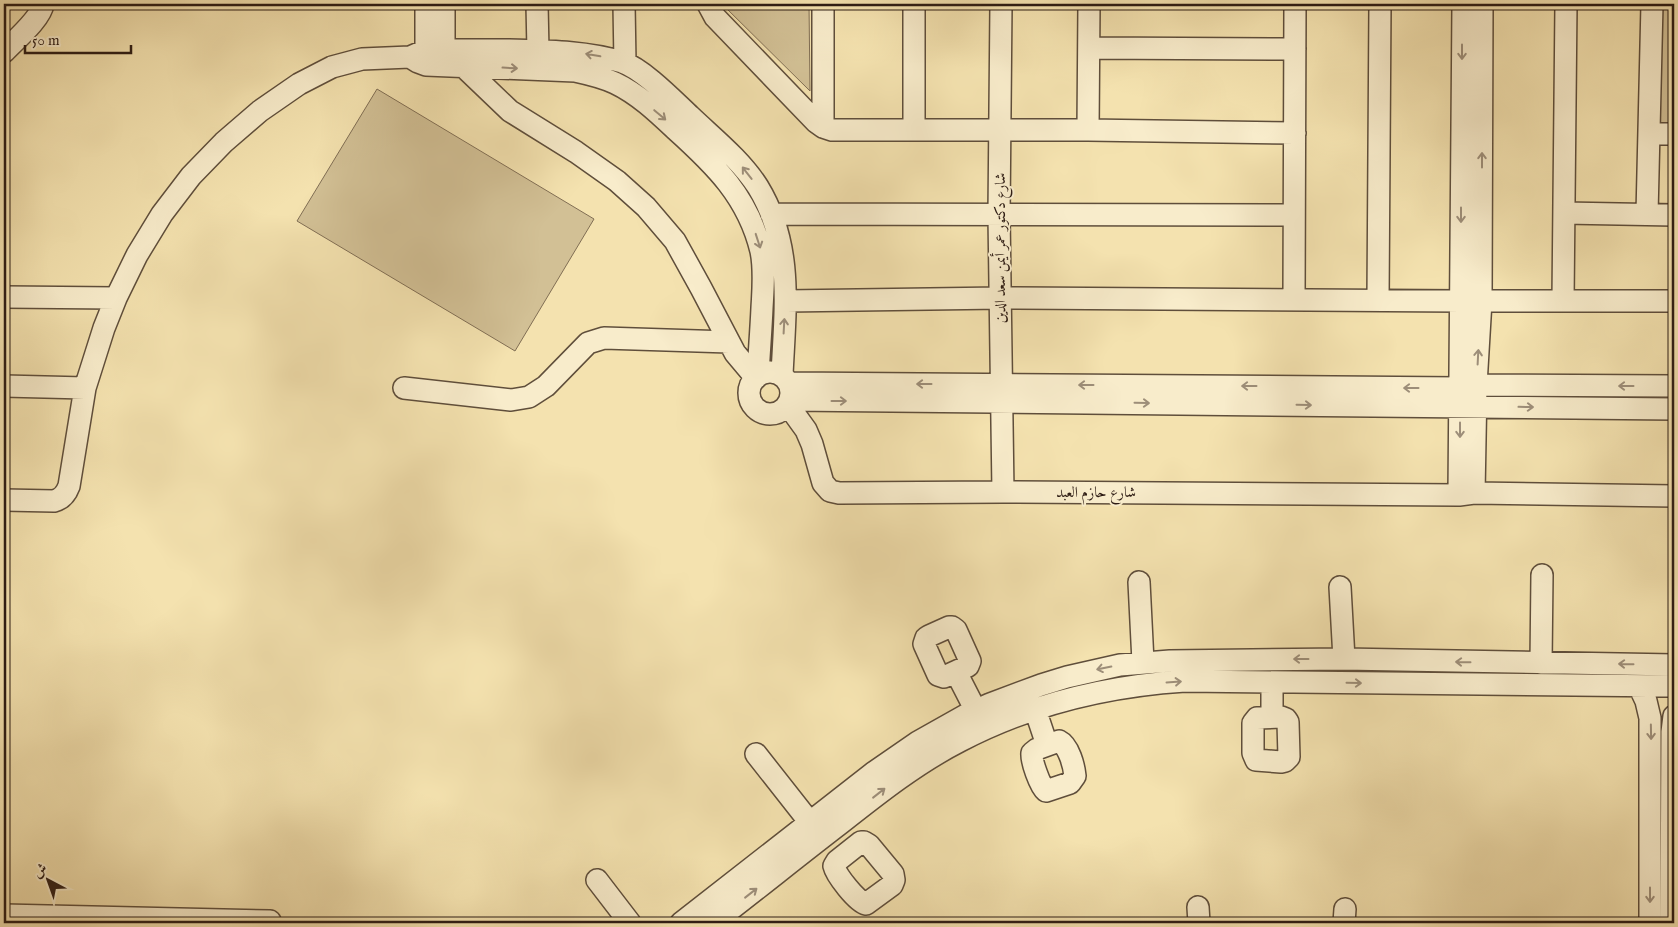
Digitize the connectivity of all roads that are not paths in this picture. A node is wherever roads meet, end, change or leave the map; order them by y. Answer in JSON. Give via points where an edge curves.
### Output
{"nodes":[{"id":1,"x":43,"y":4,"type":"edge"},
{"id":2,"x":426,"y":4,"type":"edge"},
{"id":3,"x":444,"y":4,"type":"edge"},
{"id":4,"x":537,"y":4,"type":"edge"},
{"id":5,"x":624,"y":4,"type":"edge"},
{"id":6,"x":708,"y":4,"type":"edge"},
{"id":7,"x":823,"y":4,"type":"edge"},
{"id":8,"x":914,"y":4,"type":"edge"},
{"id":9,"x":1001,"y":4,"type":"edge"},
{"id":10,"x":1089,"y":4,"type":"edge"},
{"id":11,"x":1295,"y":4,"type":"edge"},
{"id":12,"x":1380,"y":4,"type":"edge"},
{"id":13,"x":1463,"y":4,"type":"edge"},
{"id":14,"x":1482,"y":4,"type":"edge"},
{"id":15,"x":1566,"y":4,"type":"edge"},
{"id":16,"x":1652,"y":4,"type":"edge"},
{"id":17,"x":1089,"y":48,"type":"junction"},
{"id":18,"x":1295,"y":49,"type":"junction"},
{"id":19,"x":538,"y":50,"type":"junction"},
{"id":20,"x":4,"y":52,"type":"edge"},
{"id":21,"x":435,"y":59,"type":"junction"},
{"id":22,"x":625,"y":63,"type":"junction"},
{"id":23,"x":823,"y":127,"type":"junction"},
{"id":24,"x":914,"y":130,"type":"junction"},
{"id":25,"x":1000,"y":130,"type":"junction"},
{"id":26,"x":1088,"y":130,"type":"junction"},
{"id":27,"x":1295,"y":133,"type":"junction"},
{"id":28,"x":1649,"y":134,"type":"junction"},
{"id":29,"x":1674,"y":134,"type":"edge"},
{"id":30,"x":1564,"y":213,"type":"junction"},
{"id":31,"x":771,"y":214,"type":"junction"},
{"id":32,"x":1647,"y":214,"type":"junction"},
{"id":33,"x":999,"y":215,"type":"junction"},
{"id":34,"x":1294,"y":215,"type":"junction"},
{"id":35,"x":1674,"y":215,"type":"edge"},
{"id":36,"x":4,"y":297,"type":"edge"},
{"id":37,"x":116,"y":298,"type":"junction"},
{"id":38,"x":1000,"y":298,"type":"junction"},
{"id":39,"x":1294,"y":299,"type":"junction"},
{"id":40,"x":1378,"y":300,"type":"junction"},
{"id":41,"x":1563,"y":300,"type":"junction"},
{"id":42,"x":1471,"y":301,"type":"junction"},
{"id":43,"x":1674,"y":301,"type":"edge"},
{"id":44,"x":786,"y":302,"type":"junction"},
{"id":45,"x":729,"y":342,"type":"junction"},
{"id":46,"x":757,"y":377,"type":"junction"},
{"id":47,"x":4,"y":386,"type":"edge"},
{"id":48,"x":1674,"y":386,"type":"edge"},
{"id":49,"x":404,"y":388,"type":"dead end"},
{"id":50,"x":787,"y":391,"type":"junction"},
{"id":51,"x":1001,"y":393,"type":"junction"},
{"id":52,"x":84,"y":394,"type":"junction"},
{"id":53,"x":1468,"y":396,"type":"junction"},
{"id":54,"x":4,"y":401,"type":"edge"},
{"id":55,"x":1674,"y":409,"type":"edge"},
{"id":56,"x":1003,"y":492,"type":"junction"},
{"id":57,"x":1467,"y":494,"type":"junction"},
{"id":58,"x":1674,"y":496,"type":"edge"},
{"id":59,"x":4,"y":500,"type":"edge"},
{"id":60,"x":1542,"y":575,"type":"dead end"},
{"id":61,"x":1140,"y":582,"type":"dead end"},
{"id":62,"x":1340,"y":587,"type":"dead end"},
{"id":63,"x":1344,"y":659,"type":"junction"},
{"id":64,"x":1425,"y":661,"type":"junction"},
{"id":65,"x":1143,"y":662,"type":"junction"},
{"id":66,"x":1541,"y":663,"type":"junction"},
{"id":67,"x":1674,"y":665,"type":"edge"},
{"id":68,"x":956,"y":672,"type":"dead end"},
{"id":69,"x":1272,"y":682,"type":"junction"},
{"id":70,"x":1426,"y":683,"type":"junction"},
{"id":71,"x":1639,"y":686,"type":"junction"},
{"id":72,"x":1674,"y":686,"type":"edge"},
{"id":73,"x":1035,"y":709,"type":"junction"},
{"id":74,"x":976,"y":711,"type":"junction"},
{"id":75,"x":1674,"y":716,"type":"edge"},
{"id":76,"x":1272,"y":717,"type":"dead end"},
{"id":77,"x":1048,"y":745,"type":"dead end"},
{"id":78,"x":756,"y":754,"type":"dead end"},
{"id":79,"x":821,"y":831,"type":"junction"},
{"id":80,"x":847,"y":852,"type":"dead end"},
{"id":81,"x":1650,"y":866,"type":"junction"},
{"id":82,"x":1672,"y":866,"type":"junction"},
{"id":83,"x":597,"y":880,"type":"dead end"},
{"id":84,"x":4,"y":915,"type":"edge"},
{"id":85,"x":270,"y":921,"type":"dead end"},
{"id":86,"x":630,"y":923,"type":"edge"},
{"id":87,"x":681,"y":923,"type":"edge"},
{"id":88,"x":713,"y":923,"type":"edge"},
{"id":89,"x":1650,"y":923,"type":"edge"},
{"id":90,"x":1671,"y":923,"type":"edge"}],
"edges":[{"from":1,"to":20,"type":"street","via":[[35,19]]},
{"from":2,"to":21,"type":"street"},
{"from":3,"to":21,"type":"street"},
{"from":4,"to":19,"type":"street"},
{"from":5,"to":22,"type":"street"},
{"from":6,"to":23,"type":"street","via":[[720,22]]},
{"from":7,"to":23,"type":"street"},
{"from":8,"to":24,"type":"street"},
{"from":9,"to":25,"type":"street","name":"شارع دكتور عمر أيمن سعد الدين"},
{"from":10,"to":17,"type":"street"},
{"from":11,"to":18,"type":"street"},
{"from":12,"to":40,"type":"street"},
{"from":13,"to":42,"type":"street","one_way":true},
{"from":42,"to":14,"type":"street","one_way":true},
{"from":15,"to":30,"type":"street"},
{"from":16,"to":28,"type":"street"},
{"from":17,"to":18,"type":"street"},
{"from":17,"to":26,"type":"street"},
{"from":18,"to":27,"type":"street"},
{"from":19,"to":21,"type":"street"},
{"from":22,"to":19,"type":"street","one_way":true,"via":[[596,55]]},
{"from":21,"to":37,"type":"street","via":[[362,59],[332,67],[299,84],[260,111],[191,176],[162,214]]},
{"from":21,"to":45,"type":"street","via":[[611,176],[646,206],[675,241]]},
{"from":21,"to":46,"type":"street","one_way":true,"via":[[575,71],[614,82],[660,114],[719,170],[745,209],[761,252],[764,275]]},
{"from":31,"to":22,"type":"street","one_way":true,"via":[[757,186],[739,163],[650,79]]},
{"from":23,"to":24,"type":"street","via":[[832,130]]},
{"from":24,"to":25,"type":"street"},
{"from":25,"to":26,"type":"street"},
{"from":25,"to":33,"type":"street","name":"شارع دكتور عمر أيمن سعد الدين"},
{"from":26,"to":27,"type":"street"},
{"from":27,"to":34,"type":"street"},
{"from":28,"to":29,"type":"street"},
{"from":28,"to":32,"type":"street"},
{"from":30,"to":32,"type":"street"},
{"from":30,"to":41,"type":"street"},
{"from":31,"to":33,"type":"street"},
{"from":31,"to":44,"type":"street","via":[[783,257]]},
{"from":32,"to":35,"type":"street"},
{"from":33,"to":34,"type":"street"},
{"from":33,"to":38,"type":"street","name":"شارع دكتور عمر أيمن سعد الدين"},
{"from":34,"to":39,"type":"street"},
{"from":36,"to":37,"type":"street"},
{"from":37,"to":52,"type":"street"},
{"from":38,"to":39,"type":"street"},
{"from":38,"to":44,"type":"street"},
{"from":38,"to":51,"type":"street","name":"شارع دكتور عمر أيمن سعد الدين"},
{"from":39,"to":40,"type":"street"},
{"from":40,"to":42,"type":"street"},
{"from":41,"to":42,"type":"street"},
{"from":41,"to":43,"type":"street"},
{"from":42,"to":53,"type":"street"},
{"from":50,"to":44,"type":"street","one_way":true},
{"from":45,"to":46,"type":"street","via":[[738,358]]},
{"from":45,"to":49,"type":"street","via":[[604,338],[588,343],[546,386],[529,397],[511,400]]},
{"from":46,"to":50,"type":"street","via":[[765,372],[774,372]]},
{"from":46,"to":50,"type":"street","via":[[749,398],[752,405],[764,414],[778,413]]},
{"from":47,"to":52,"type":"street"},
{"from":48,"to":53,"type":"street","one_way":true},
{"from":50,"to":51,"type":"street"},
{"from":50,"to":56,"type":"street","name":"شارع حازم العبد","via":[[817,458],[823,483],[830,490],[839,494]]},
{"from":51,"to":53,"type":"street"},
{"from":51,"to":56,"type":"street","name":"شارع دكتور عمر أيمن سعد الدين"},
{"from":52,"to":54,"type":"street"},
{"from":52,"to":59,"type":"street","via":[[70,486],[66,494],[54,501]]},
{"from":53,"to":55,"type":"street","one_way":true},
{"from":53,"to":57,"type":"street"},
{"from":56,"to":57,"type":"street","name":"شارع حازم العبد"},
{"from":57,"to":58,"type":"street","name":"شارع حازم العبد"},
{"from":60,"to":66,"type":"street"},
{"from":61,"to":65,"type":"street"},
{"from":62,"to":63,"type":"street"},
{"from":63,"to":64,"type":"street"},
{"from":63,"to":65,"type":"street","one_way":true},
{"from":66,"to":64,"type":"street","one_way":true},
{"from":64,"to":70,"type":"street"},
{"from":65,"to":74,"type":"street","one_way":true,"via":[[1067,677]]},
{"from":67,"to":66,"type":"street","one_way":true},
{"from":68,"to":74,"type":"street"},
{"from":69,"to":70,"type":"street","one_way":true},
{"from":73,"to":69,"type":"street","one_way":true,"via":[[1127,686],[1185,681]]},
{"from":69,"to":76,"type":"street"},
{"from":70,"to":71,"type":"street"},
{"from":71,"to":72,"type":"street"},
{"from":71,"to":81,"type":"street","one_way":true,"via":[[1650,718]]},
{"from":73,"to":77,"type":"street"},
{"from":79,"to":73,"type":"street","one_way":true,"via":[[933,756],[985,728]]},
{"from":74,"to":79,"type":"street","via":[[941,728],[895,757]]},
{"from":75,"to":82,"type":"street"},
{"from":78,"to":79,"type":"street"},
{"from":79,"to":80,"type":"street"},
{"from":79,"to":87,"type":"street"},
{"from":88,"to":79,"type":"street","one_way":true},
{"from":81,"to":82,"type":"street"},
{"from":81,"to":89,"type":"street","one_way":true},
{"from":82,"to":90,"type":"street"},
{"from":83,"to":86,"type":"street"},
{"from":84,"to":85,"type":"street"}]}
